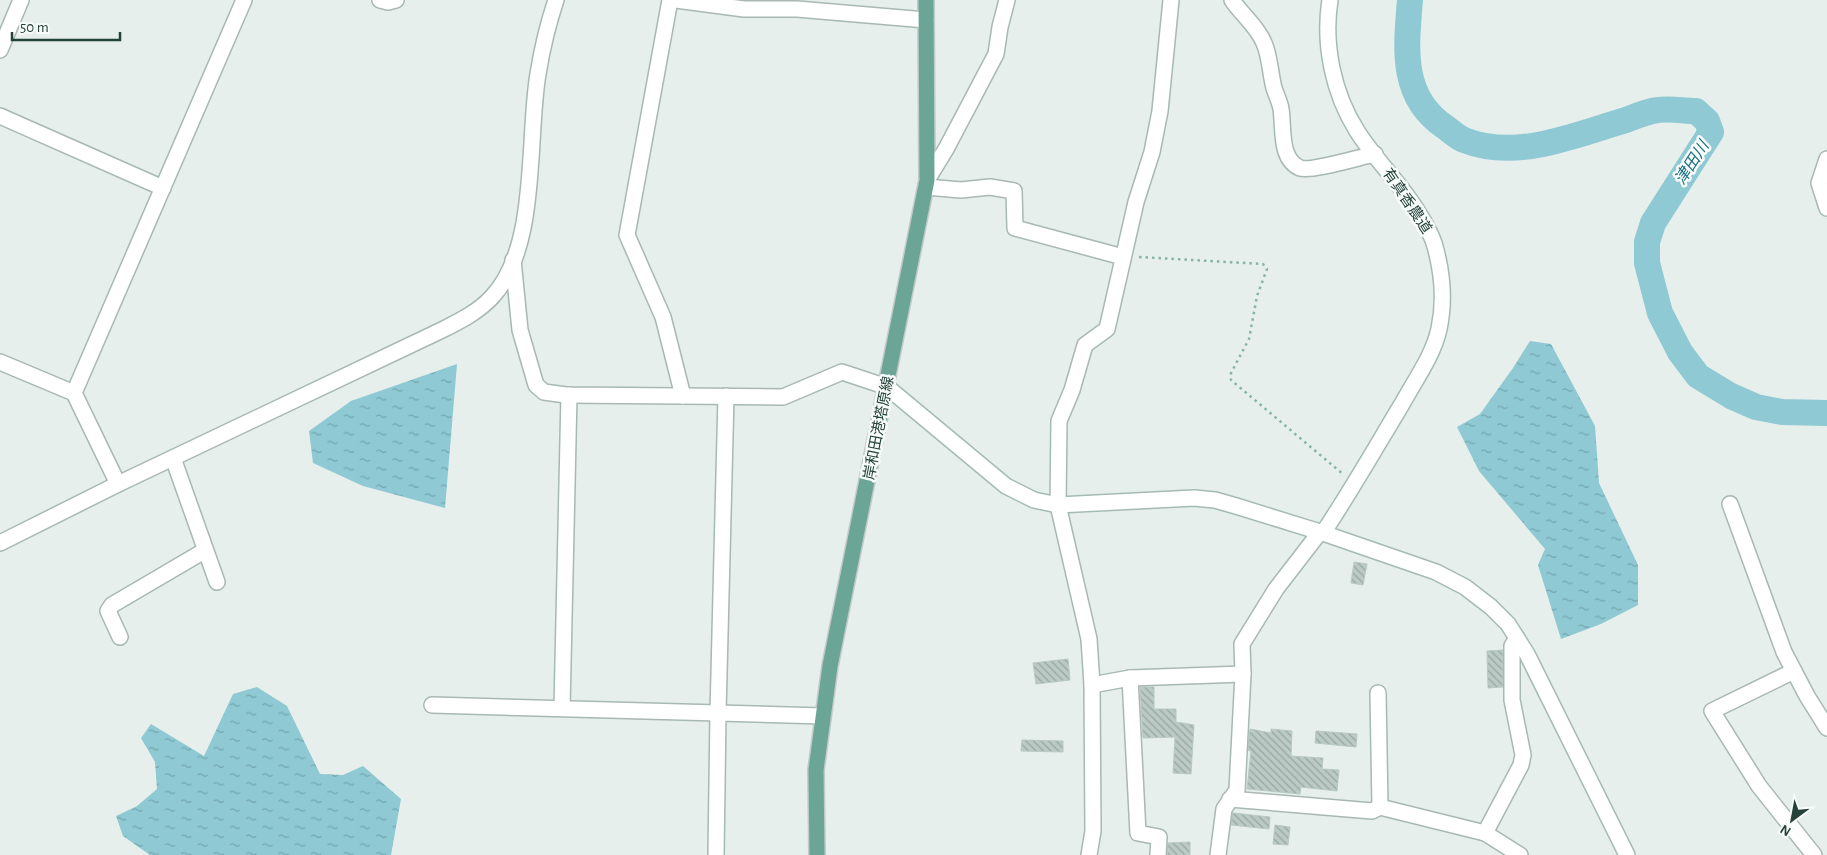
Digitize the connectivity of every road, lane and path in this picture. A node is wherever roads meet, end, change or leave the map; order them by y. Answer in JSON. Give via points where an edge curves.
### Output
{"nodes":[{"id":1,"x":21,"y":0,"type":"edge"},
{"id":2,"x":244,"y":0,"type":"edge"},
{"id":3,"x":380,"y":0,"type":"edge"},
{"id":4,"x":396,"y":0,"type":"edge"},
{"id":5,"x":556,"y":0,"type":"edge"},
{"id":6,"x":670,"y":0,"type":"edge"},
{"id":7,"x":676,"y":0,"type":"edge"},
{"id":8,"x":926,"y":0,"type":"edge"},
{"id":9,"x":1007,"y":0,"type":"edge"},
{"id":10,"x":1171,"y":0,"type":"edge"},
{"id":11,"x":1232,"y":0,"type":"edge"},
{"id":12,"x":1330,"y":0,"type":"edge"},
{"id":13,"x":797,"y":5,"type":"edge"},
{"id":14,"x":926,"y":20,"type":"junction"},
{"id":15,"x":0,"y":50,"type":"edge"},
{"id":16,"x":0,"y":116,"type":"edge"},
{"id":17,"x":1375,"y":154,"type":"junction"},
{"id":18,"x":1827,"y":159,"type":"edge"},
{"id":19,"x":926,"y":184,"type":"junction"},
{"id":20,"x":162,"y":188,"type":"junction"},
{"id":21,"x":1827,"y":208,"type":"edge"},
{"id":22,"x":1123,"y":256,"type":"junction"},
{"id":23,"x":513,"y":259,"type":"junction"},
{"id":24,"x":0,"y":362,"type":"edge"},
{"id":25,"x":887,"y":387,"type":"junction"},
{"id":26,"x":74,"y":393,"type":"junction"},
{"id":27,"x":569,"y":395,"type":"junction"},
{"id":28,"x":683,"y":396,"type":"junction"},
{"id":29,"x":726,"y":396,"type":"junction"},
{"id":30,"x":173,"y":458,"type":"junction"},
{"id":31,"x":118,"y":484,"type":"junction"},
{"id":32,"x":1355,"y":484,"type":"junction"},
{"id":33,"x":1730,"y":504,"type":"dead end"},
{"id":34,"x":1058,"y":505,"type":"junction"},
{"id":35,"x":1322,"y":533,"type":"junction"},
{"id":36,"x":0,"y":543,"type":"edge"},
{"id":37,"x":204,"y":551,"type":"junction"},
{"id":38,"x":216,"y":582,"type":"dead end"},
{"id":39,"x":120,"y":637,"type":"dead end"},
{"id":40,"x":1517,"y":638,"type":"junction"},
{"id":41,"x":1794,"y":671,"type":"junction"},
{"id":42,"x":1243,"y":674,"type":"junction"},
{"id":43,"x":1130,"y":678,"type":"junction"},
{"id":44,"x":1092,"y":685,"type":"junction"},
{"id":45,"x":1378,"y":693,"type":"dead end"},
{"id":46,"x":432,"y":705,"type":"dead end"},
{"id":47,"x":562,"y":708,"type":"junction"},
{"id":48,"x":718,"y":713,"type":"junction"},
{"id":49,"x":823,"y":716,"type":"junction"},
{"id":50,"x":1827,"y":728,"type":"edge"},
{"id":51,"x":1230,"y":800,"type":"junction"},
{"id":52,"x":1380,"y":807,"type":"junction"},
{"id":53,"x":1485,"y":833,"type":"junction"},
{"id":54,"x":1516,"y":854,"type":"edge"},
{"id":55,"x":716,"y":855,"type":"edge"},
{"id":56,"x":817,"y":855,"type":"edge"},
{"id":57,"x":1089,"y":855,"type":"edge"},
{"id":58,"x":1158,"y":855,"type":"edge"},
{"id":59,"x":1218,"y":855,"type":"edge"},
{"id":60,"x":1627,"y":855,"type":"edge"},
{"id":61,"x":1814,"y":855,"type":"edge"}],
"edges":[{"from":1,"to":15,"type":"street"},
{"from":2,"to":20,"type":"street"},
{"from":3,"to":4,"type":"street"},
{"from":5,"to":23,"type":"street","via":[[538,74],[526,209]]},
{"from":6,"to":28,"type":"street","via":[[627,235],[663,317]]},
{"from":7,"to":13,"type":"street","via":[[744,9]]},
{"from":8,"to":14,"type":"main road","name":"岸和田港塔原線"},
{"from":9,"to":19,"type":"street","via":[[996,54]]},
{"from":10,"to":22,"type":"street","via":[[1160,111]]},
{"from":11,"to":17,"type":"street","via":[[1265,43],[1281,107],[1290,163],[1302,169],[1317,168]]},
{"from":12,"to":17,"type":"street","name":"有真香農道","via":[[1328,35],[1331,66],[1342,104]]},
{"from":13,"to":14,"type":"street"},
{"from":14,"to":19,"type":"main road","name":"岸和田港塔原線"},
{"from":16,"to":20,"type":"street"},
{"from":17,"to":32,"type":"street","name":"有真香農道","via":[[1411,201],[1434,241],[1441,274],[1442,305],[1438,331],[1426,361]]},
{"from":18,"to":21,"type":"street","via":[[1819,183]]},
{"from":19,"to":22,"type":"street","via":[[961,190],[990,187],[1014,191],[1015,228]]},
{"from":19,"to":25,"type":"main road","name":"岸和田港塔原線"},
{"from":20,"to":26,"type":"street"},
{"from":22,"to":32,"type":"path","via":[[1263,264],[1267,270],[1257,296],[1249,340],[1231,373],[1231,380]]},
{"from":22,"to":34,"type":"street","via":[[1107,329],[1085,345],[1059,421]]},
{"from":23,"to":27,"type":"street","via":[[520,330],[536,385],[544,392]]},
{"from":23,"to":30,"type":"street","via":[[508,274],[493,296],[471,315]]},
{"from":24,"to":26,"type":"street"},
{"from":25,"to":29,"type":"street","via":[[842,372],[783,397]]},
{"from":25,"to":34,"type":"street","via":[[1006,486],[1034,500]]},
{"from":25,"to":49,"type":"main road","name":"岸和田港塔原線","via":[[830,666]]},
{"from":26,"to":31,"type":"street"},
{"from":27,"to":28,"type":"street"},
{"from":27,"to":47,"type":"street"},
{"from":28,"to":29,"type":"street"},
{"from":29,"to":48,"type":"street"},
{"from":30,"to":31,"type":"street"},
{"from":30,"to":37,"type":"street"},
{"from":31,"to":36,"type":"street"},
{"from":32,"to":35,"type":"street","name":"有真香農道"},
{"from":33,"to":41,"type":"street","via":[[1764,601]]},
{"from":34,"to":35,"type":"street","via":[[1194,498],[1215,500]]},
{"from":34,"to":44,"type":"street","via":[[1089,639]]},
{"from":35,"to":40,"type":"street","via":[[1436,572],[1465,587],[1492,606]]},
{"from":35,"to":42,"type":"street","name":"有真香農道","via":[[1276,589],[1242,644]]},
{"from":37,"to":38,"type":"street"},
{"from":37,"to":39,"type":"street","via":[[112,604],[108,611]]},
{"from":40,"to":53,"type":"street","via":[[1512,646],[1512,700],[1523,755],[1521,765]]},
{"from":40,"to":60,"type":"street","via":[[1528,654]]},
{"from":41,"to":50,"type":"street"},
{"from":41,"to":61,"type":"street","via":[[1712,711],[1759,786]]},
{"from":42,"to":43,"type":"street"},
{"from":42,"to":51,"type":"street","name":"有真香農道","via":[[1237,790]]},
{"from":43,"to":44,"type":"street"},
{"from":43,"to":58,"type":"street","via":[[1138,833],[1159,837]]},
{"from":44,"to":57,"type":"street","via":[[1093,831]]},
{"from":45,"to":52,"type":"street"},
{"from":46,"to":47,"type":"street"},
{"from":47,"to":48,"type":"street"},
{"from":48,"to":49,"type":"street"},
{"from":48,"to":55,"type":"street"},
{"from":49,"to":56,"type":"main road","name":"岸和田港塔原線","via":[[816,770]]},
{"from":51,"to":52,"type":"street","via":[[1372,811]]},
{"from":51,"to":59,"type":"street","name":"有真香農道","via":[[1224,809]]},
{"from":52,"to":53,"type":"street"},
{"from":53,"to":54,"type":"street"}]}
